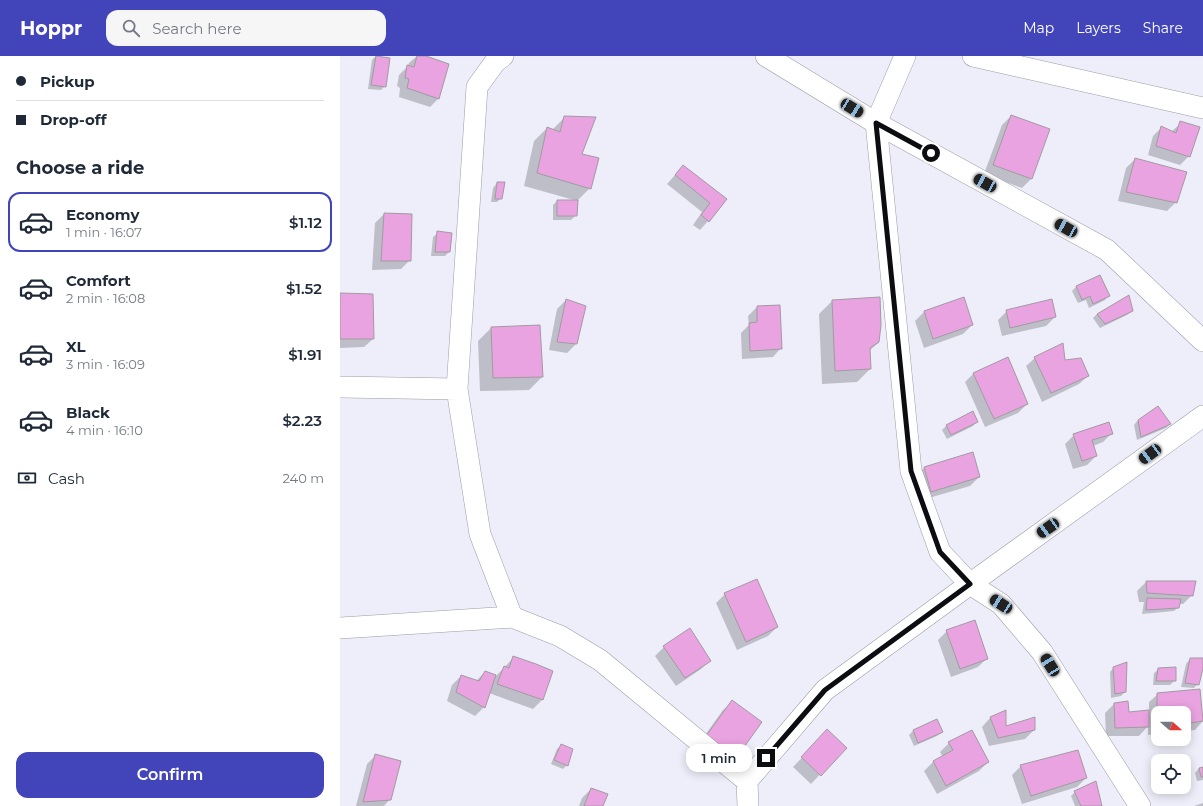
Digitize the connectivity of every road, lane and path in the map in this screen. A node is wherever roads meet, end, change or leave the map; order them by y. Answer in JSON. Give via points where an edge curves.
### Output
{"nodes":[{"id":1,"x":504,"y":56,"type":"edge"},
{"id":2,"x":766,"y":56,"type":"edge"},
{"id":3,"x":905,"y":56,"type":"edge"},
{"id":4,"x":973,"y":56,"type":"edge"},
{"id":5,"x":1203,"y":108,"type":"edge"},
{"id":6,"x":876,"y":123,"type":"junction"},
{"id":7,"x":1203,"y":341,"type":"edge"},
{"id":8,"x":340,"y":387,"type":"edge"},
{"id":9,"x":457,"y":389,"type":"junction"},
{"id":10,"x":1203,"y":416,"type":"edge"},
{"id":11,"x":970,"y":584,"type":"junction"},
{"id":12,"x":512,"y":618,"type":"junction"},
{"id":13,"x":340,"y":628,"type":"edge"},
{"id":14,"x":747,"y":781,"type":"junction"},
{"id":15,"x":748,"y":806,"type":"edge"},
{"id":16,"x":1140,"y":806,"type":"edge"}],
"edges":[{"from":1,"to":9,"type":"street","via":[[495,62],[477,87]]},
{"from":2,"to":6,"type":"street"},
{"from":3,"to":6,"type":"street"},
{"from":4,"to":5,"type":"street"},
{"from":6,"to":7,"type":"street","via":[[1107,250]]},
{"from":6,"to":11,"type":"street","via":[[911,471],[940,552]]},
{"from":8,"to":9,"type":"street"},
{"from":9,"to":12,"type":"street","via":[[480,534]]},
{"from":10,"to":11,"type":"street"},
{"from":11,"to":14,"type":"street","via":[[825,690]]},
{"from":11,"to":16,"type":"street","via":[[1001,604],[1042,652]]},
{"from":12,"to":13,"type":"street"},
{"from":12,"to":14,"type":"street","via":[[560,636],[600,660]]},
{"from":14,"to":15,"type":"street"}]}
